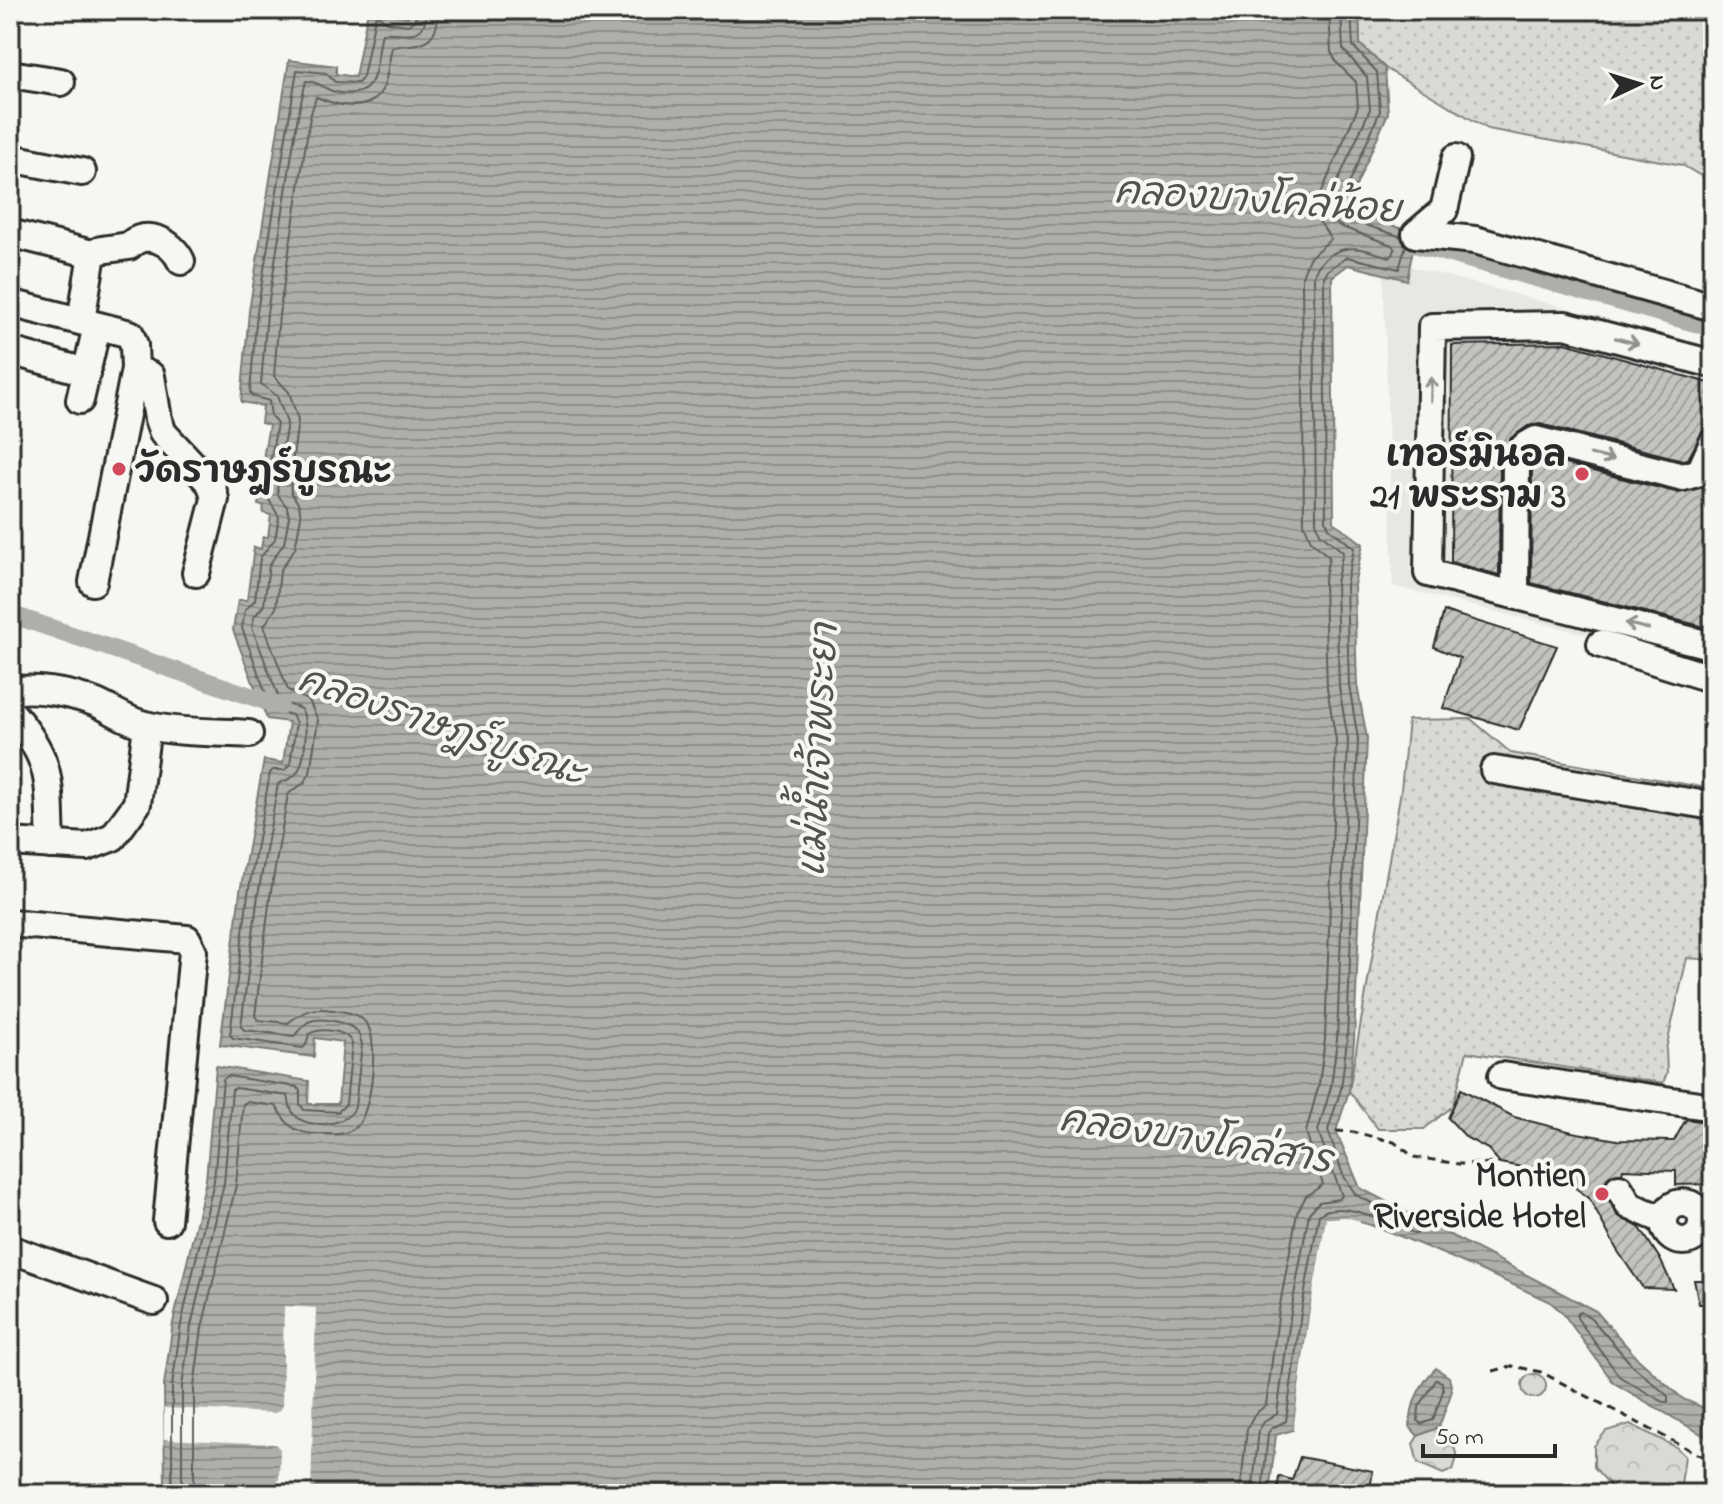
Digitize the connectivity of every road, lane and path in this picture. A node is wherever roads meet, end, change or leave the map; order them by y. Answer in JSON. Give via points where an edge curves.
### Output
{"nodes":[{"id":1,"x":10,"y":74,"type":"edge"},
{"id":2,"x":61,"y":82,"type":"dead end"},
{"id":3,"x":10,"y":158,"type":"edge"},
{"id":4,"x":1456,"y":158,"type":"dead end"},
{"id":5,"x":82,"y":172,"type":"dead end"},
{"id":6,"x":10,"y":233,"type":"edge"},
{"id":7,"x":92,"y":254,"type":"junction"},
{"id":8,"x":181,"y":261,"type":"dead end"},
{"id":9,"x":10,"y":303,"type":"edge"},
{"id":10,"x":1713,"y":307,"type":"edge"},
{"id":11,"x":89,"y":324,"type":"junction"},
{"id":12,"x":10,"y":351,"type":"edge"},
{"id":13,"x":1713,"y":364,"type":"edge"},
{"id":14,"x":135,"y":369,"type":"junction"},
{"id":15,"x":86,"y":372,"type":"junction"},
{"id":16,"x":80,"y":400,"type":"dead end"},
{"id":17,"x":1713,"y":443,"type":"edge"},
{"id":18,"x":196,"y":573,"type":"dead end"},
{"id":19,"x":93,"y":582,"type":"dead end"},
{"id":20,"x":1515,"y":595,"type":"junction"},
{"id":21,"x":1601,"y":644,"type":"dead end"},
{"id":22,"x":1713,"y":646,"type":"edge"},
{"id":23,"x":1713,"y":679,"type":"edge"},
{"id":24,"x":10,"y":692,"type":"edge"},
{"id":25,"x":10,"y":711,"type":"edge"},
{"id":26,"x":147,"y":726,"type":"junction"},
{"id":27,"x":249,"y":734,"type":"dead end"},
{"id":28,"x":1494,"y":770,"type":"dead end"},
{"id":29,"x":1713,"y":806,"type":"edge"},
{"id":30,"x":10,"y":842,"type":"edge"},
{"id":31,"x":51,"y":845,"type":"junction"},
{"id":32,"x":10,"y":923,"type":"edge"},
{"id":33,"x":1502,"y":1076,"type":"dead end"},
{"id":34,"x":1713,"y":1107,"type":"edge"},
{"id":35,"x":1336,"y":1131,"type":"dead end"},
{"id":36,"x":1500,"y":1163,"type":"dead end"},
{"id":37,"x":1619,"y":1188,"type":"dead end"},
{"id":38,"x":167,"y":1221,"type":"dead end"},
{"id":39,"x":1707,"y":1228,"type":"edge"},
{"id":40,"x":10,"y":1249,"type":"edge"},
{"id":41,"x":154,"y":1301,"type":"dead end"},
{"id":42,"x":1493,"y":1371,"type":"dead end"},
{"id":43,"x":1713,"y":1462,"type":"edge"}],
"edges":[{"from":1,"to":2,"type":"lane"},
{"from":3,"to":5,"type":"lane"},
{"from":4,"to":10,"type":"lane","via":[[1444,210],[1416,234],[1475,240]]},
{"from":6,"to":7,"type":"lane"},
{"from":7,"to":8,"type":"lane","via":[[122,249],[143,237],[163,241]]},
{"from":7,"to":11,"type":"lane"},
{"from":9,"to":11,"type":"lane"},
{"from":11,"to":14,"type":"lane","via":[[130,334]]},
{"from":11,"to":15,"type":"lane"},
{"from":12,"to":15,"type":"lane"},
{"from":20,"to":13,"type":"lane","one_way":true,"via":[[1428,573],[1432,327],[1565,325]]},
{"from":14,"to":18,"type":"lane","via":[[151,376],[163,433],[211,484],[215,499]]},
{"from":14,"to":19,"type":"lane"},
{"from":15,"to":16,"type":"lane"},
{"from":20,"to":17,"type":"lane","one_way":true,"via":[[1516,458],[1524,447],[1536,440],[1683,477],[1700,472]]},
{"from":22,"to":20,"type":"lane","one_way":true},
{"from":21,"to":23,"type":"lane"},
{"from":24,"to":26,"type":"lane","via":[[20,688],[69,695]]},
{"from":25,"to":31,"type":"lane","via":[[44,759]]},
{"from":26,"to":27,"type":"lane"},
{"from":26,"to":31,"type":"lane","via":[[137,804],[113,837],[87,847]]},
{"from":28,"to":29,"type":"lane"},
{"from":30,"to":31,"type":"lane"},
{"from":32,"to":38,"type":"lane","via":[[187,939],[193,951]]},
{"from":33,"to":34,"type":"lane"},
{"from":35,"to":36,"type":"path","via":[[1394,1142],[1414,1157]]},
{"from":37,"to":39,"type":"lane","via":[[1630,1206],[1664,1220],[1675,1204],[1697,1208]]},
{"from":40,"to":41,"type":"lane"},
{"from":42,"to":43,"type":"path","via":[[1513,1366],[1541,1372]]}]}
